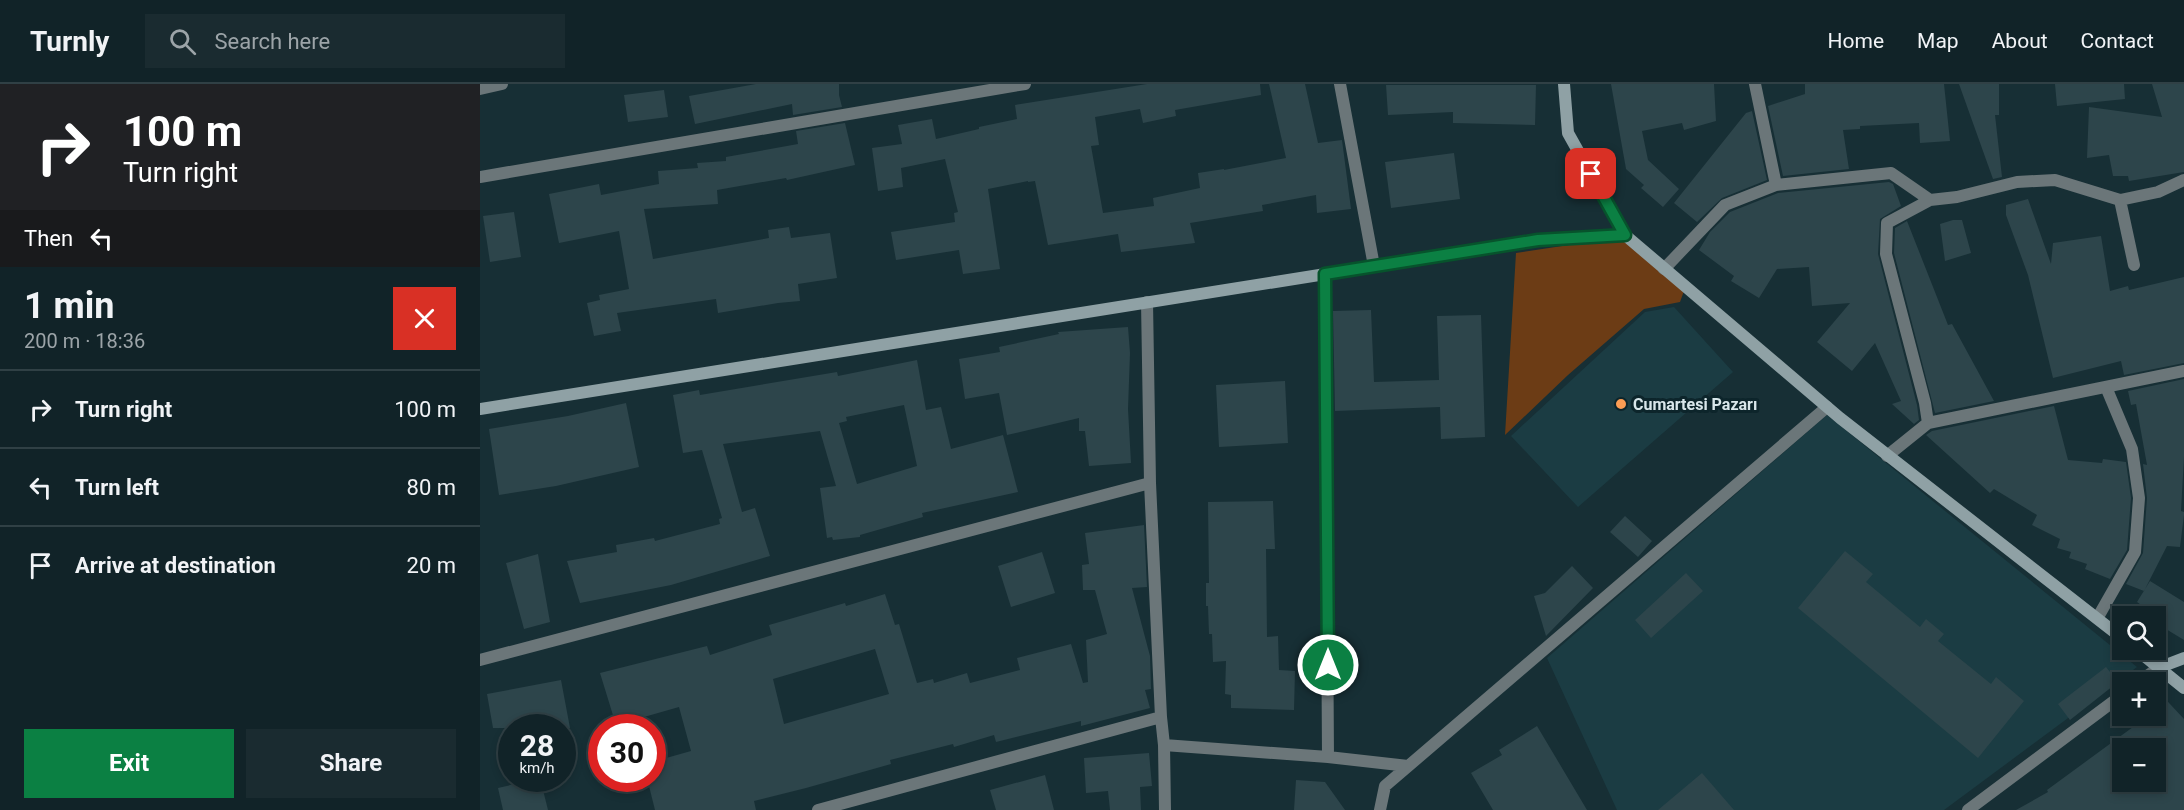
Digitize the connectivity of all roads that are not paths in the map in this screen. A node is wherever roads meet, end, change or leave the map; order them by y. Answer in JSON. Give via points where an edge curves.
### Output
{"nodes":[{"id":1,"x":502,"y":84,"type":"edge"},
{"id":2,"x":1025,"y":84,"type":"edge"},
{"id":3,"x":1340,"y":84,"type":"edge"},
{"id":4,"x":1564,"y":84,"type":"edge"},
{"id":5,"x":1755,"y":84,"type":"edge"},
{"id":6,"x":480,"y":89,"type":"edge"},
{"id":7,"x":480,"y":177,"type":"edge"},
{"id":8,"x":2184,"y":180,"type":"edge"},
{"id":9,"x":1776,"y":185,"type":"junction"},
{"id":10,"x":1930,"y":200,"type":"junction"},
{"id":11,"x":2120,"y":200,"type":"junction"},
{"id":12,"x":1625,"y":235,"type":"junction"},
{"id":13,"x":2134,"y":265,"type":"dead end"},
{"id":14,"x":1374,"y":266,"type":"junction"},
{"id":15,"x":1664,"y":269,"type":"junction"},
{"id":16,"x":1325,"y":274,"type":"junction"},
{"id":17,"x":1147,"y":302,"type":"junction"},
{"id":18,"x":2184,"y":371,"type":"edge"},
{"id":19,"x":2106,"y":387,"type":"junction"},
{"id":20,"x":1827,"y":406,"type":"junction"},
{"id":21,"x":480,"y":409,"type":"edge"},
{"id":22,"x":1928,"y":423,"type":"junction"},
{"id":23,"x":1887,"y":456,"type":"junction"},
{"id":24,"x":1150,"y":483,"type":"junction"},
{"id":25,"x":2098,"y":617,"type":"junction"},
{"id":26,"x":2112,"y":629,"type":"edge"},
{"id":27,"x":2184,"y":658,"type":"edge"},
{"id":28,"x":480,"y":660,"type":"edge"},
{"id":29,"x":2149,"y":660,"type":"edge"},
{"id":30,"x":2158,"y":668,"type":"junction"},
{"id":31,"x":2153,"y":672,"type":"edge"},
{"id":32,"x":2184,"y":688,"type":"edge"},
{"id":33,"x":2112,"y":702,"type":"edge"},
{"id":34,"x":1161,"y":717,"type":"junction"},
{"id":35,"x":1164,"y":745,"type":"junction"},
{"id":36,"x":1328,"y":757,"type":"junction"},
{"id":37,"x":1408,"y":766,"type":"junction"},
{"id":38,"x":818,"y":810,"type":"edge"},
{"id":39,"x":1165,"y":810,"type":"edge"},
{"id":40,"x":1380,"y":810,"type":"edge"},
{"id":41,"x":1968,"y":810,"type":"edge"}],
"edges":[{"from":1,"to":6,"type":"street"},
{"from":2,"to":7,"type":"street"},
{"from":3,"to":14,"type":"street"},
{"from":4,"to":12,"type":"street","via":[[1568,133]]},
{"from":5,"to":9,"type":"street"},
{"from":8,"to":11,"type":"street","via":[[2158,192]]},
{"from":9,"to":10,"type":"street","via":[[1891,172]]},
{"from":9,"to":15,"type":"street","via":[[1725,205]]},
{"from":10,"to":11,"type":"street","via":[[2017,182],[2055,180]]},
{"from":10,"to":22,"type":"street","via":[[1887,223],[1886,254]]},
{"from":11,"to":13,"type":"street"},
{"from":12,"to":14,"type":"street","via":[[1538,240]]},
{"from":12,"to":15,"type":"street"},
{"from":14,"to":16,"type":"street"},
{"from":15,"to":20,"type":"street"},
{"from":16,"to":17,"type":"street"},
{"from":16,"to":36,"type":"street"},
{"from":17,"to":21,"type":"street"},
{"from":17,"to":24,"type":"street"},
{"from":18,"to":19,"type":"street"},
{"from":19,"to":22,"type":"street"},
{"from":19,"to":25,"type":"street","via":[[2132,449],[2139,498],[2135,552]]},
{"from":20,"to":23,"type":"street"},
{"from":20,"to":37,"type":"street"},
{"from":22,"to":23,"type":"street"},
{"from":23,"to":25,"type":"street"},
{"from":24,"to":28,"type":"street"},
{"from":24,"to":34,"type":"street"},
{"from":25,"to":26,"type":"street"},
{"from":27,"to":30,"type":"street"},
{"from":29,"to":30,"type":"street"},
{"from":30,"to":31,"type":"street"},
{"from":30,"to":32,"type":"street"},
{"from":33,"to":41,"type":"street"},
{"from":34,"to":35,"type":"street"},
{"from":34,"to":38,"type":"street"},
{"from":35,"to":36,"type":"street"},
{"from":35,"to":39,"type":"street"},
{"from":36,"to":37,"type":"street"},
{"from":37,"to":40,"type":"street","via":[[1385,786]]}]}
